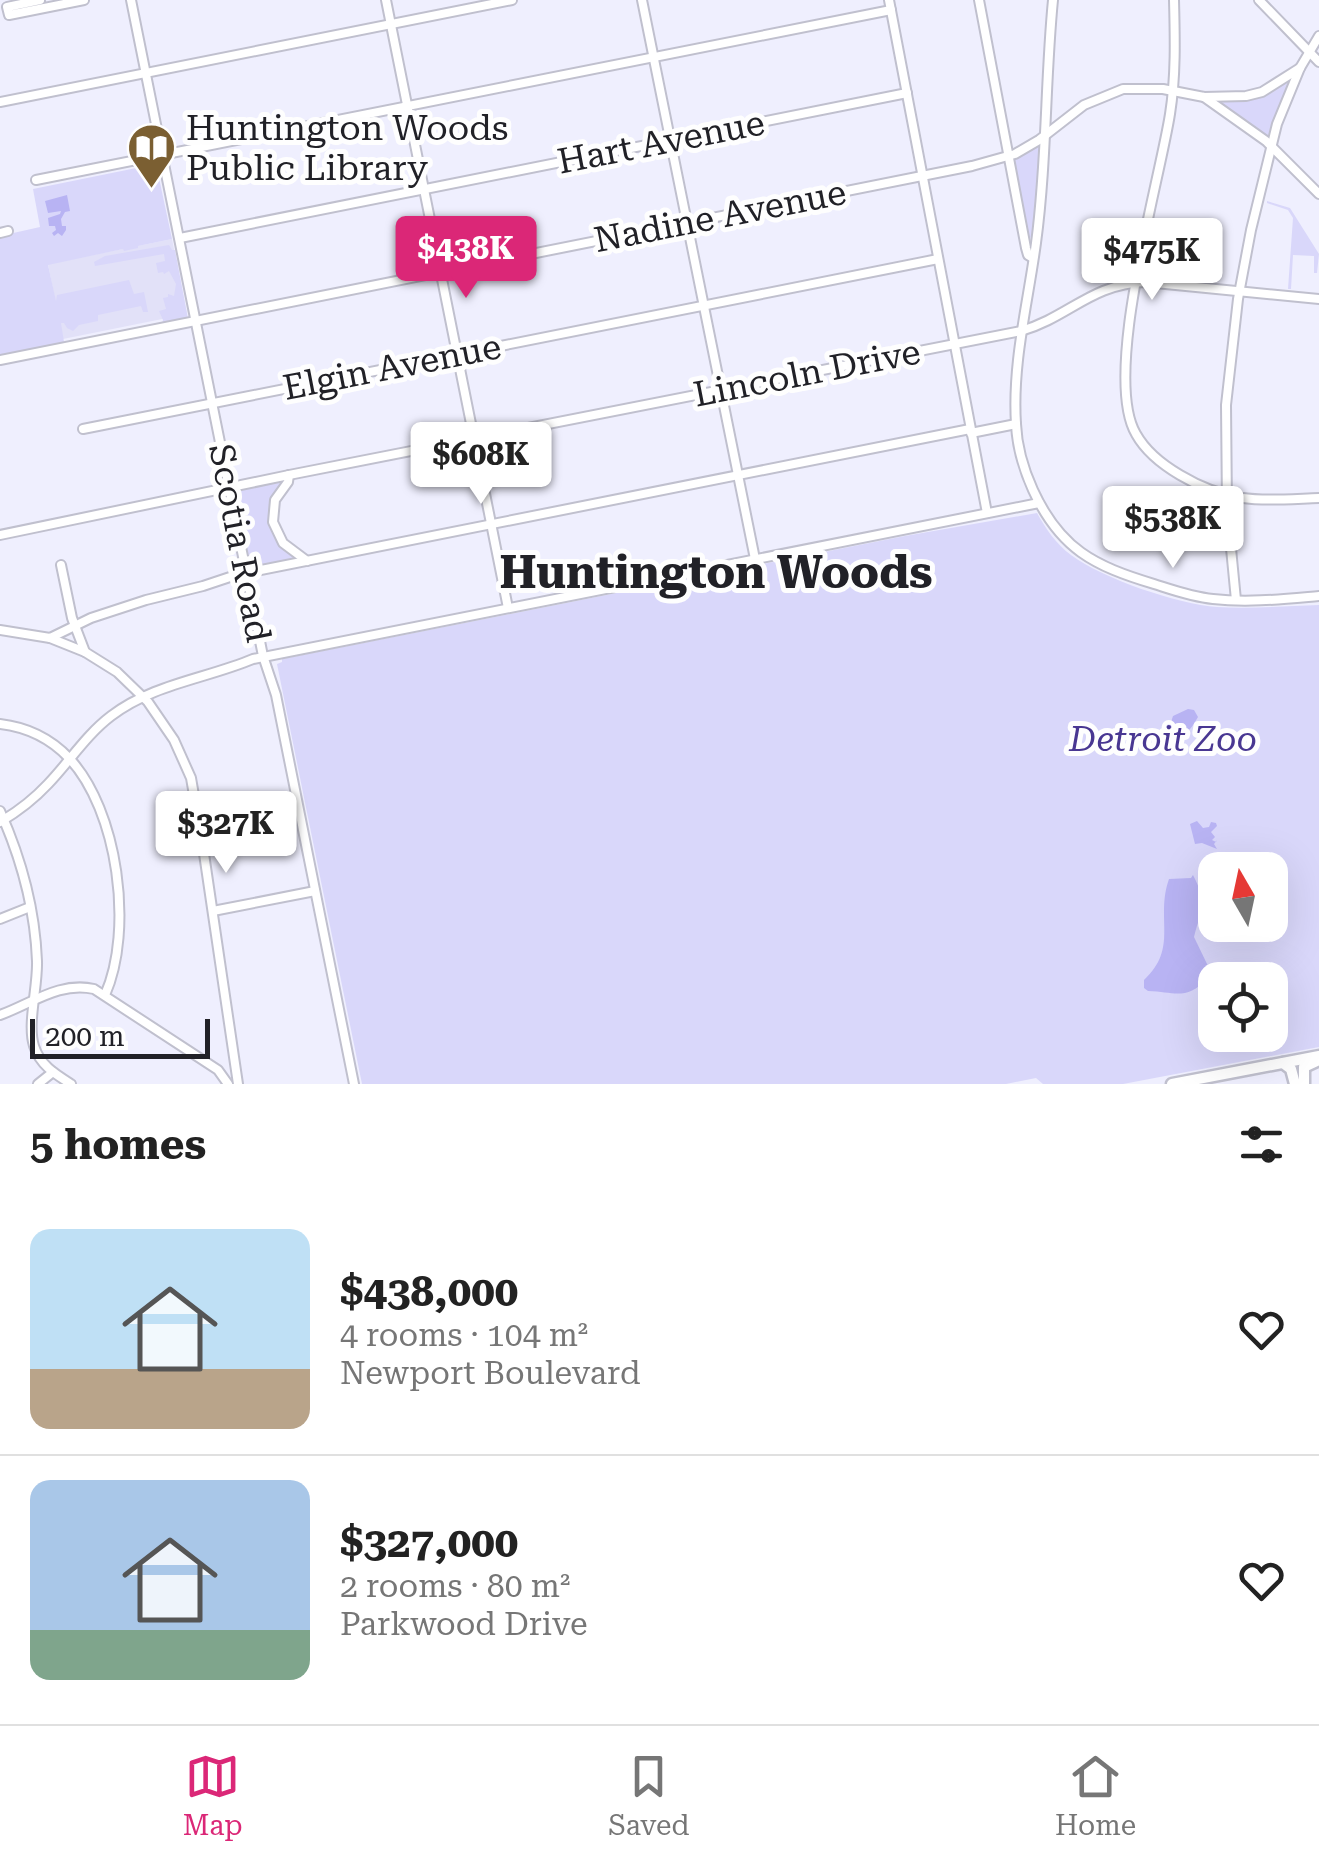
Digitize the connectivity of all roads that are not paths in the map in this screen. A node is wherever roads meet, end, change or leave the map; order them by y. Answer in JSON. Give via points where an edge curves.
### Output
{"nodes":[{"id":1,"x":40,"y":0,"type":"edge"},
{"id":2,"x":84,"y":0,"type":"edge"},
{"id":3,"x":132,"y":0,"type":"edge"},
{"id":4,"x":386,"y":0,"type":"edge"},
{"id":5,"x":512,"y":0,"type":"edge"},
{"id":6,"x":642,"y":0,"type":"edge"},
{"id":7,"x":979,"y":0,"type":"edge"},
{"id":8,"x":1053,"y":0,"type":"edge"},
{"id":9,"x":1174,"y":0,"type":"edge"},
{"id":10,"x":1259,"y":0,"type":"edge"},
{"id":11,"x":890,"y":5,"type":"edge"},
{"id":12,"x":390,"y":23,"type":"junction"},
{"id":13,"x":1319,"y":36,"type":"edge"},
{"id":14,"x":1310,"y":52,"type":"junction"},
{"id":15,"x":653,"y":57,"type":"junction"},
{"id":16,"x":1319,"y":62,"type":"edge"},
{"id":17,"x":1300,"y":68,"type":"junction"},
{"id":18,"x":146,"y":72,"type":"junction"},
{"id":19,"x":1173,"y":91,"type":"junction"},
{"id":20,"x":907,"y":93,"type":"junction"},
{"id":21,"x":1204,"y":97,"type":"junction"},
{"id":22,"x":0,"y":102,"type":"edge"},
{"id":23,"x":408,"y":106,"type":"junction"},
{"id":24,"x":1047,"y":106,"type":"junction"},
{"id":25,"x":1066,"y":118,"type":"junction"},
{"id":26,"x":1045,"y":134,"type":"junction"},
{"id":27,"x":670,"y":140,"type":"junction"},
{"id":28,"x":1272,"y":147,"type":"junction"},
{"id":29,"x":163,"y":155,"type":"junction"},
{"id":30,"x":1008,"y":156,"type":"junction"},
{"id":31,"x":923,"y":176,"type":"junction"},
{"id":32,"x":36,"y":180,"type":"dead end"},
{"id":33,"x":424,"y":188,"type":"junction"},
{"id":34,"x":1319,"y":194,"type":"edge"},
{"id":35,"x":687,"y":223,"type":"junction"},
{"id":36,"x":180,"y":238,"type":"junction"},
{"id":37,"x":1024,"y":240,"type":"junction"},
{"id":38,"x":1036,"y":241,"type":"junction"},
{"id":39,"x":1033,"y":258,"type":"junction"},
{"id":40,"x":938,"y":259,"type":"junction"},
{"id":41,"x":441,"y":272,"type":"junction"},
{"id":42,"x":1136,"y":282,"type":"junction"},
{"id":43,"x":1239,"y":292,"type":"junction"},
{"id":44,"x":1319,"y":300,"type":"edge"},
{"id":45,"x":703,"y":306,"type":"junction"},
{"id":46,"x":1026,"y":312,"type":"junction"},
{"id":47,"x":196,"y":320,"type":"junction"},
{"id":48,"x":1040,"y":324,"type":"junction"},
{"id":49,"x":1022,"y":331,"type":"junction"},
{"id":50,"x":954,"y":344,"type":"junction"},
{"id":51,"x":457,"y":355,"type":"junction"},
{"id":52,"x":0,"y":360,"type":"edge"},
{"id":53,"x":720,"y":390,"type":"junction"},
{"id":54,"x":213,"y":404,"type":"junction"},
{"id":55,"x":1016,"y":424,"type":"junction"},
{"id":56,"x":82,"y":430,"type":"dead end"},
{"id":57,"x":971,"y":431,"type":"junction"},
{"id":58,"x":474,"y":438,"type":"junction"},
{"id":59,"x":290,"y":475,"type":"junction"},
{"id":60,"x":738,"y":475,"type":"junction"},
{"id":61,"x":230,"y":487,"type":"junction"},
{"id":62,"x":1226,"y":497,"type":"junction"},
{"id":63,"x":1319,"y":498,"type":"edge"},
{"id":64,"x":1039,"y":503,"type":"junction"},
{"id":65,"x":987,"y":513,"type":"junction"},
{"id":66,"x":492,"y":524,"type":"junction"},
{"id":67,"x":0,"y":535,"type":"edge"},
{"id":68,"x":755,"y":560,"type":"junction"},
{"id":69,"x":308,"y":561,"type":"junction"},
{"id":70,"x":61,"y":564,"type":"dead end"},
{"id":71,"x":247,"y":573,"type":"junction"},
{"id":72,"x":1319,"y":596,"type":"edge"},
{"id":73,"x":1236,"y":600,"type":"junction"},
{"id":74,"x":508,"y":608,"type":"junction"},
{"id":75,"x":76,"y":625,"type":"junction"},
{"id":76,"x":0,"y":630,"type":"edge"},
{"id":77,"x":50,"y":638,"type":"junction"},
{"id":78,"x":85,"y":652,"type":"junction"},
{"id":79,"x":263,"y":656,"type":"junction"},
{"id":80,"x":143,"y":696,"type":"junction"},
{"id":81,"x":0,"y":724,"type":"edge"},
{"id":82,"x":69,"y":758,"type":"junction"},
{"id":83,"x":1,"y":818,"type":"edge"},
{"id":84,"x":315,"y":892,"type":"junction"},
{"id":85,"x":30,"y":906,"type":"junction"},
{"id":86,"x":213,"y":912,"type":"junction"},
{"id":87,"x":0,"y":919,"type":"edge"},
{"id":88,"x":105,"y":994,"type":"junction"},
{"id":89,"x":36,"y":1000,"type":"junction"},
{"id":90,"x":0,"y":1015,"type":"edge"},
{"id":91,"x":1319,"y":1058,"type":"edge"},
{"id":92,"x":234,"y":1060,"type":"junction"},
{"id":93,"x":1282,"y":1062,"type":"junction"},
{"id":94,"x":218,"y":1070,"type":"junction"},
{"id":95,"x":53,"y":1072,"type":"junction"},
{"id":96,"x":1299,"y":1082,"type":"edge"},
{"id":97,"x":38,"y":1084,"type":"edge"},
{"id":98,"x":71,"y":1084,"type":"edge"},
{"id":99,"x":228,"y":1084,"type":"edge"},
{"id":100,"x":238,"y":1084,"type":"edge"},
{"id":101,"x":354,"y":1084,"type":"edge"},
{"id":102,"x":1172,"y":1084,"type":"edge"}],
"edges":[{"from":1,"to":2,"type":"street","via":[[7,6],[9,15]]},
{"from":3,"to":18,"type":"street","name":"Scotia Road"},
{"from":4,"to":12,"type":"street"},
{"from":5,"to":12,"type":"street"},
{"from":6,"to":15,"type":"street"},
{"from":7,"to":30,"type":"street"},
{"from":8,"to":24,"type":"street"},
{"from":9,"to":19,"type":"street"},
{"from":10,"to":14,"type":"street"},
{"from":11,"to":15,"type":"street"},
{"from":11,"to":20,"type":"street"},
{"from":12,"to":18,"type":"street"},
{"from":12,"to":23,"type":"street"},
{"from":13,"to":14,"type":"street"},
{"from":14,"to":16,"type":"street"},
{"from":14,"to":17,"type":"street"},
{"from":15,"to":23,"type":"street"},
{"from":15,"to":27,"type":"street"},
{"from":17,"to":21,"type":"street","name":"Nadine Avenue","via":[[1254,95]]},
{"from":17,"to":28,"type":"street"},
{"from":18,"to":22,"type":"street"},
{"from":18,"to":29,"type":"street","name":"Scotia Road"},
{"from":19,"to":21,"type":"street","name":"Nadine Avenue"},
{"from":19,"to":25,"type":"street","name":"Nadine Avenue","via":[[1124,89]]},
{"from":19,"to":42,"type":"street"},
{"from":20,"to":27,"type":"street","name":"Hart Avenue"},
{"from":20,"to":31,"type":"street"},
{"from":21,"to":28,"type":"street"},
{"from":23,"to":29,"type":"street"},
{"from":23,"to":33,"type":"street"},
{"from":24,"to":25,"type":"street"},
{"from":24,"to":26,"type":"street"},
{"from":25,"to":26,"type":"street","name":"Nadine Avenue"},
{"from":26,"to":30,"type":"street","name":"Nadine Avenue"},
{"from":26,"to":38,"type":"street"},
{"from":27,"to":33,"type":"street","name":"Hart Avenue"},
{"from":27,"to":35,"type":"street"},
{"from":28,"to":34,"type":"street"},
{"from":28,"to":43,"type":"street"},
{"from":29,"to":32,"type":"street"},
{"from":29,"to":36,"type":"street","name":"Scotia Road"},
{"from":30,"to":31,"type":"street","name":"Nadine Avenue"},
{"from":30,"to":37,"type":"street"},
{"from":31,"to":35,"type":"street","name":"Nadine Avenue"},
{"from":31,"to":40,"type":"street"},
{"from":33,"to":36,"type":"street","name":"Hart Avenue"},
{"from":33,"to":41,"type":"street"},
{"from":35,"to":41,"type":"street","name":"Nadine Avenue"},
{"from":35,"to":45,"type":"street"},
{"from":36,"to":47,"type":"street","name":"Scotia Road"},
{"from":37,"to":38,"type":"street"},
{"from":37,"to":39,"type":"street"},
{"from":38,"to":39,"type":"street"},
{"from":39,"to":46,"type":"street"},
{"from":40,"to":45,"type":"street","name":"Elgin Avenue"},
{"from":40,"to":50,"type":"street"},
{"from":41,"to":47,"type":"street","name":"Nadine Avenue"},
{"from":41,"to":51,"type":"street"},
{"from":42,"to":43,"type":"street","name":"Lincoln Drive"},
{"from":42,"to":48,"type":"street","name":"Lincoln Drive","via":[[1105,289]]},
{"from":42,"to":62,"type":"street","via":[[1126,364],[1130,421],[1166,466]]},
{"from":43,"to":44,"type":"street","name":"Lincoln Drive"},
{"from":43,"to":62,"type":"street","via":[[1226,404]]},
{"from":45,"to":51,"type":"street","name":"Elgin Avenue"},
{"from":45,"to":53,"type":"street"},
{"from":46,"to":48,"type":"street"},
{"from":46,"to":49,"type":"street"},
{"from":47,"to":52,"type":"street","name":"Nadine Avenue"},
{"from":47,"to":54,"type":"street","name":"Scotia Road"},
{"from":48,"to":49,"type":"street","name":"Lincoln Drive"},
{"from":49,"to":50,"type":"street","name":"Lincoln Drive"},
{"from":49,"to":55,"type":"street"},
{"from":50,"to":53,"type":"street","name":"Lincoln Drive"},
{"from":50,"to":57,"type":"street"},
{"from":51,"to":54,"type":"street","name":"Elgin Avenue"},
{"from":51,"to":58,"type":"street"},
{"from":53,"to":58,"type":"street","name":"Lincoln Drive"},
{"from":53,"to":60,"type":"street"},
{"from":54,"to":56,"type":"street","name":"Elgin Avenue"},
{"from":54,"to":61,"type":"street","name":"Scotia Road"},
{"from":55,"to":57,"type":"street"},
{"from":55,"to":64,"type":"street","via":[[1022,466]]},
{"from":57,"to":60,"type":"street"},
{"from":57,"to":65,"type":"street"},
{"from":58,"to":59,"type":"street","name":"Lincoln Drive"},
{"from":58,"to":66,"type":"street"},
{"from":59,"to":61,"type":"street","name":"Lincoln Drive"},
{"from":59,"to":69,"type":"street","via":[[275,500],[273,522],[283,543]]},
{"from":60,"to":66,"type":"street"},
{"from":60,"to":68,"type":"street"},
{"from":61,"to":67,"type":"street","name":"Lincoln Drive"},
{"from":61,"to":71,"type":"street","name":"Scotia Road"},
{"from":62,"to":63,"type":"street"},
{"from":62,"to":73,"type":"street"},
{"from":64,"to":65,"type":"street"},
{"from":64,"to":73,"type":"street","via":[[1064,540],[1103,566],[1187,595]]},
{"from":65,"to":68,"type":"street"},
{"from":66,"to":69,"type":"street"},
{"from":66,"to":74,"type":"street"},
{"from":68,"to":74,"type":"street"},
{"from":69,"to":71,"type":"street"},
{"from":70,"to":75,"type":"street"},
{"from":71,"to":75,"type":"street"},
{"from":71,"to":79,"type":"street","name":"Scotia Road"},
{"from":72,"to":73,"type":"street"},
{"from":74,"to":79,"type":"street"},
{"from":75,"to":77,"type":"street"},
{"from":75,"to":78,"type":"street"},
{"from":76,"to":77,"type":"street"},
{"from":77,"to":78,"type":"street"},
{"from":78,"to":80,"type":"street"},
{"from":79,"to":80,"type":"street"},
{"from":79,"to":84,"type":"street","name":"Scotia Road"},
{"from":80,"to":82,"type":"street","via":[[107,719]]},
{"from":80,"to":86,"type":"street","via":[[191,778]]},
{"from":81,"to":82,"type":"street","via":[[39,736]]},
{"from":82,"to":83,"type":"street","via":[[47,786]]},
{"from":82,"to":88,"type":"street","via":[[99,811],[118,884],[118,950]]},
{"from":83,"to":85,"type":"street"},
{"from":84,"to":86,"type":"street"},
{"from":84,"to":101,"type":"street","name":"Scotia Road"},
{"from":85,"to":87,"type":"street"},
{"from":85,"to":89,"type":"street"},
{"from":86,"to":92,"type":"street"},
{"from":88,"to":89,"type":"street","via":[[73,986]]},
{"from":88,"to":94,"type":"street"},
{"from":89,"to":90,"type":"street"},
{"from":89,"to":95,"type":"street","via":[[32,1041]]},
{"from":91,"to":93,"type":"main road"},
{"from":91,"to":96,"type":"main road","via":[[1305,1066]]},
{"from":92,"to":94,"type":"street"},
{"from":92,"to":100,"type":"street"},
{"from":93,"to":96,"type":"main road"},
{"from":93,"to":102,"type":"main road"},
{"from":94,"to":99,"type":"street"},
{"from":95,"to":97,"type":"street"},
{"from":95,"to":98,"type":"street"}]}
